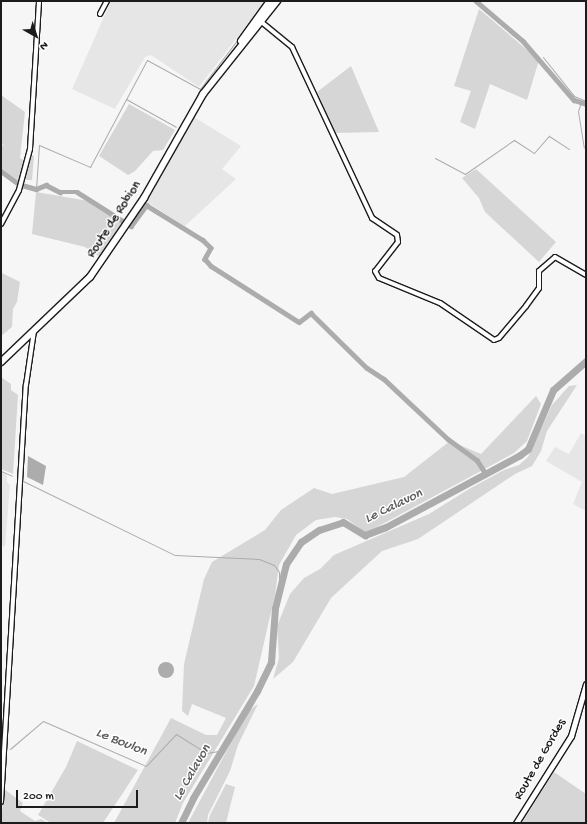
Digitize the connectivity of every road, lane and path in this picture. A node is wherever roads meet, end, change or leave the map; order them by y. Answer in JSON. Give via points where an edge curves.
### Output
{"nodes":[{"id":1,"x":39,"y":1,"type":"edge"},
{"id":2,"x":107,"y":1,"type":"edge"},
{"id":3,"x":277,"y":1,"type":"edge"},
{"id":4,"x":269,"y":2,"type":"edge"},
{"id":5,"x":100,"y":14,"type":"dead end"},
{"id":6,"x":260,"y":21,"type":"junction"},
{"id":7,"x":221,"y":70,"type":"junction"},
{"id":8,"x":1,"y":224,"type":"edge"},
{"id":9,"x":586,"y":275,"type":"edge"},
{"id":10,"x":34,"y":331,"type":"junction"},
{"id":11,"x":2,"y":360,"type":"edge"},
{"id":12,"x":586,"y":684,"type":"edge"},
{"id":13,"x":1,"y":802,"type":"edge"},
{"id":14,"x":516,"y":823,"type":"edge"}],
"edges":[{"from":1,"to":8,"type":"street","via":[[30,149],[17,195]]},
{"from":2,"to":5,"type":"street"},
{"from":3,"to":6,"type":"main road","name":"Route de Robion"},
{"from":4,"to":6,"type":"street"},
{"from":4,"to":7,"type":"main road","name":"Route de Robion"},
{"from":6,"to":7,"type":"main road","name":"Route de Robion"},
{"from":6,"to":9,"type":"street","via":[[292,47],[372,218],[397,235],[398,242],[375,271],[379,278],[440,303],[494,340],[499,338],[526,306],[539,288],[539,271],[555,257]]},
{"from":7,"to":10,"type":"main road","name":"Route de Robion","via":[[197,103],[144,198],[103,260],[78,290]]},
{"from":10,"to":11,"type":"main road","name":"Route de Robion"},
{"from":10,"to":13,"type":"street","via":[[26,385]]},
{"from":12,"to":14,"type":"street","name":"Route de Gordes","via":[[571,736]]}]}
